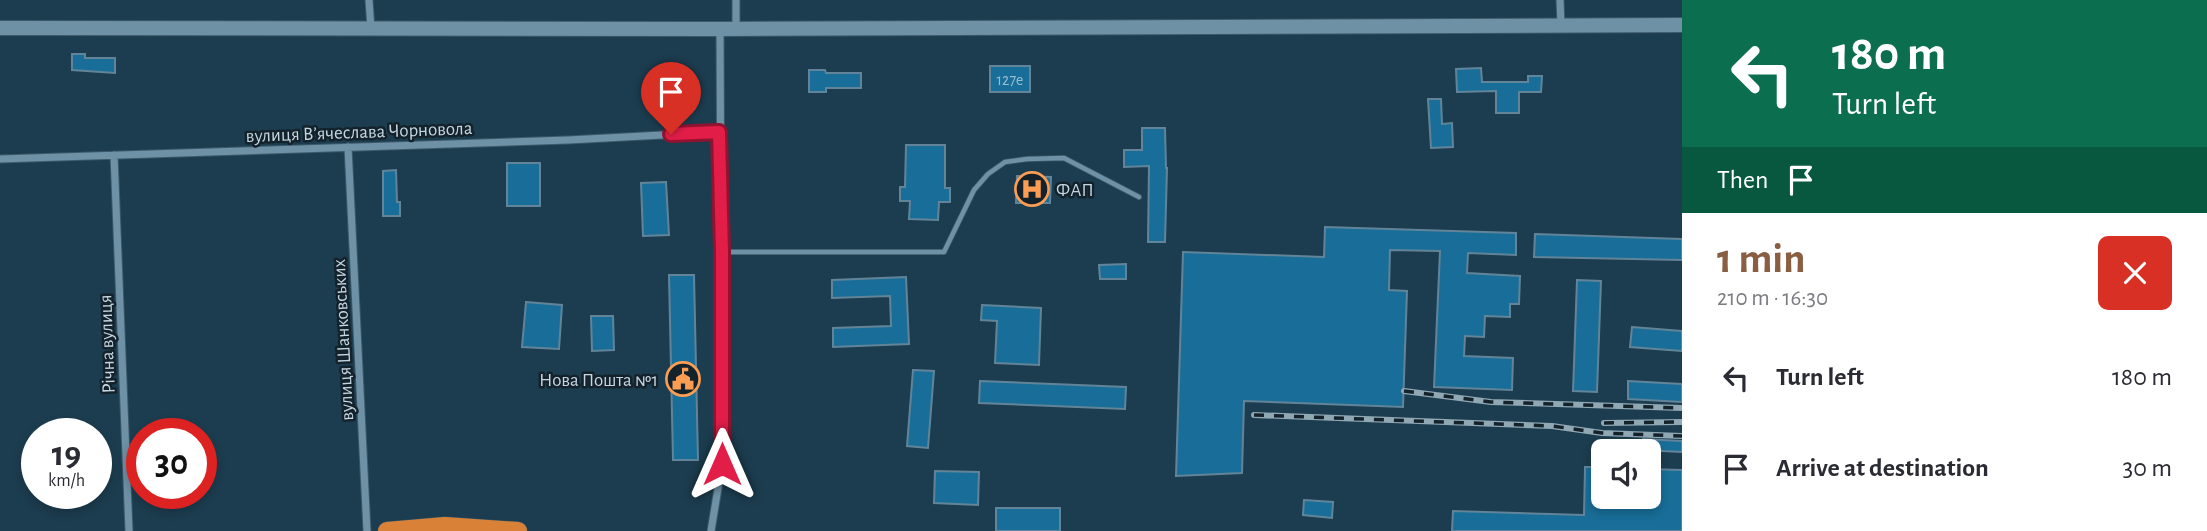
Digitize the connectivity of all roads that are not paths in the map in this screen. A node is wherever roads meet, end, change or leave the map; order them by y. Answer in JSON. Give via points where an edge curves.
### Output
{"nodes":[{"id":1,"x":369,"y":0,"type":"edge"},
{"id":2,"x":736,"y":0,"type":"edge"},
{"id":3,"x":1560,"y":0,"type":"edge"},
{"id":4,"x":1561,"y":25,"type":"junction"},
{"id":5,"x":1682,"y":25,"type":"edge"},
{"id":6,"x":0,"y":28,"type":"edge"},
{"id":7,"x":371,"y":29,"type":"junction"},
{"id":8,"x":720,"y":29,"type":"junction"},
{"id":9,"x":736,"y":29,"type":"junction"},
{"id":10,"x":719,"y":132,"type":"junction"},
{"id":11,"x":348,"y":147,"type":"junction"},
{"id":12,"x":114,"y":155,"type":"junction"},
{"id":13,"x":0,"y":159,"type":"edge"},
{"id":14,"x":1139,"y":197,"type":"dead end"},
{"id":15,"x":722,"y":252,"type":"junction"},
{"id":16,"x":508,"y":530,"type":"edge"},
{"id":17,"x":130,"y":531,"type":"edge"},
{"id":18,"x":367,"y":531,"type":"edge"},
{"id":19,"x":387,"y":531,"type":"edge"},
{"id":20,"x":711,"y":531,"type":"edge"}],
"edges":[{"from":1,"to":7,"type":"street"},
{"from":2,"to":9,"type":"street"},
{"from":3,"to":4,"type":"street"},
{"from":4,"to":5,"type":"street"},
{"from":4,"to":9,"type":"street"},
{"from":6,"to":7,"type":"street"},
{"from":7,"to":8,"type":"street"},
{"from":8,"to":9,"type":"street"},
{"from":8,"to":10,"type":"street"},
{"from":10,"to":11,"type":"street","name":"вулиця Вʼячеслава Чорновола"},
{"from":10,"to":15,"type":"street"},
{"from":11,"to":12,"type":"street","name":"вулиця Вʼячеслава Чорновола"},
{"from":11,"to":18,"type":"street","name":"вулиця Шанковських"},
{"from":12,"to":13,"type":"street","name":"вулиця Вʼячеслава Чорновола"},
{"from":12,"to":17,"type":"street","name":"Річна вулиця"},
{"from":14,"to":15,"type":"lane","via":[[1064,158],[1027,159],[1005,162],[988,174],[974,190],[944,253]]},
{"from":15,"to":20,"type":"street","via":[[722,464]]},
{"from":16,"to":19,"type":"highway","via":[[445,526]]}]}
